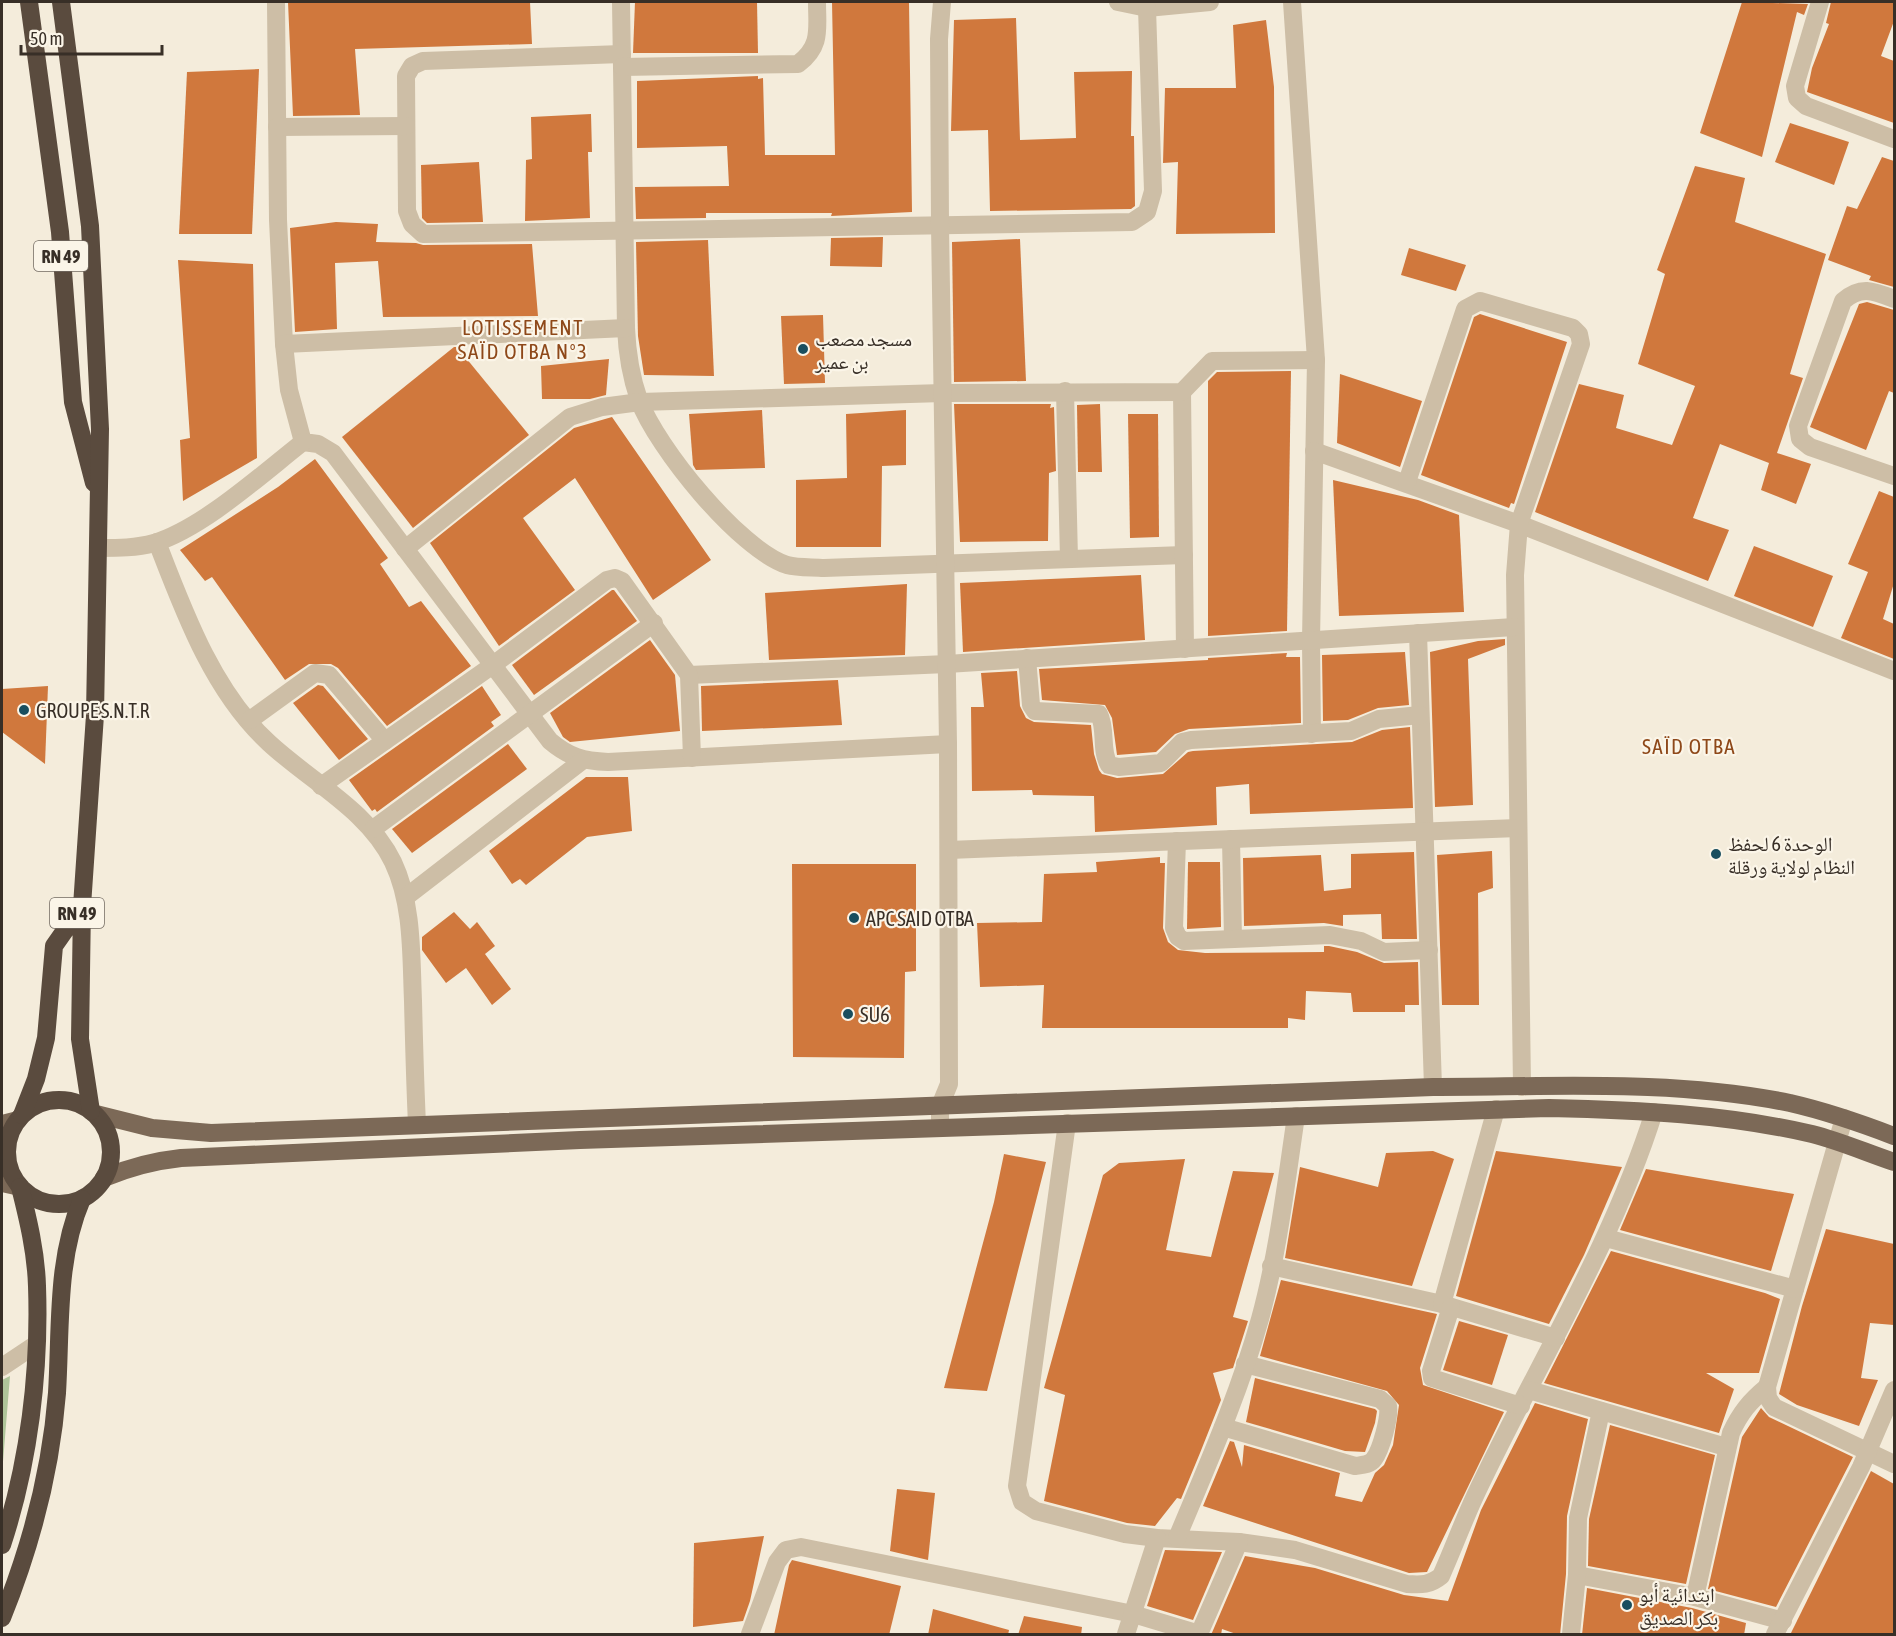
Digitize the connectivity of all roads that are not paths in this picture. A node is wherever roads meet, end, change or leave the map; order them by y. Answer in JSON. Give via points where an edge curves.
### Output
{"nodes":[{"id":1,"x":29,"y":2,"type":"edge"},
{"id":2,"x":61,"y":2,"type":"edge"},
{"id":3,"x":276,"y":2,"type":"edge"},
{"id":4,"x":621,"y":2,"type":"edge"},
{"id":5,"x":817,"y":2,"type":"edge"},
{"id":6,"x":942,"y":2,"type":"edge"},
{"id":7,"x":1118,"y":2,"type":"edge"},
{"id":8,"x":1210,"y":2,"type":"edge"},
{"id":9,"x":1292,"y":2,"type":"edge"},
{"id":10,"x":1820,"y":2,"type":"edge"},
{"id":11,"x":1148,"y":8,"type":"junction"},
{"id":12,"x":622,"y":61,"type":"junction"},
{"id":13,"x":406,"y":126,"type":"junction"},
{"id":14,"x":277,"y":127,"type":"junction"},
{"id":15,"x":1894,"y":139,"type":"edge"},
{"id":16,"x":940,"y":225,"type":"junction"},
{"id":17,"x":624,"y":230,"type":"junction"},
{"id":18,"x":1894,"y":299,"type":"edge"},
{"id":19,"x":626,"y":328,"type":"junction"},
{"id":20,"x":284,"y":344,"type":"junction"},
{"id":21,"x":1316,"y":360,"type":"junction"},
{"id":22,"x":1065,"y":391,"type":"junction"},
{"id":23,"x":1182,"y":392,"type":"junction"},
{"id":24,"x":943,"y":393,"type":"junction"},
{"id":25,"x":640,"y":402,"type":"junction"},
{"id":26,"x":303,"y":442,"type":"junction"},
{"id":27,"x":1314,"y":451,"type":"junction"},
{"id":28,"x":1894,"y":477,"type":"edge"},
{"id":29,"x":1407,"y":482,"type":"junction"},
{"id":30,"x":101,"y":508,"type":"junction"},
{"id":31,"x":1519,"y":524,"type":"junction"},
{"id":32,"x":157,"y":542,"type":"junction"},
{"id":33,"x":99,"y":548,"type":"junction"},
{"id":34,"x":405,"y":549,"type":"junction"},
{"id":35,"x":1184,"y":555,"type":"junction"},
{"id":36,"x":1069,"y":559,"type":"junction"},
{"id":37,"x":945,"y":563,"type":"junction"},
{"id":38,"x":654,"y":623,"type":"junction"},
{"id":39,"x":1514,"y":627,"type":"junction"},
{"id":40,"x":1418,"y":633,"type":"junction"},
{"id":41,"x":1311,"y":641,"type":"junction"},
{"id":42,"x":1185,"y":649,"type":"junction"},
{"id":43,"x":1027,"y":658,"type":"junction"},
{"id":44,"x":947,"y":663,"type":"junction"},
{"id":45,"x":493,"y":665,"type":"junction"},
{"id":46,"x":1894,"y":671,"type":"edge"},
{"id":47,"x":689,"y":675,"type":"junction"},
{"id":48,"x":529,"y":713,"type":"junction"},
{"id":49,"x":1420,"y":715,"type":"junction"},
{"id":50,"x":249,"y":720,"type":"junction"},
{"id":51,"x":1312,"y":734,"type":"junction"},
{"id":52,"x":385,"y":741,"type":"junction"},
{"id":53,"x":948,"y":744,"type":"junction"},
{"id":54,"x":692,"y":758,"type":"junction"},
{"id":55,"x":582,"y":761,"type":"junction"},
{"id":56,"x":321,"y":786,"type":"junction"},
{"id":57,"x":1518,"y":828,"type":"junction"},
{"id":58,"x":373,"y":829,"type":"junction"},
{"id":59,"x":1425,"y":832,"type":"junction"},
{"id":60,"x":1231,"y":839,"type":"junction"},
{"id":61,"x":1177,"y":842,"type":"junction"},
{"id":62,"x":949,"y":850,"type":"junction"},
{"id":63,"x":406,"y":897,"type":"junction"},
{"id":64,"x":82,"y":906,"type":"junction"},
{"id":65,"x":1233,"y":939,"type":"junction"},
{"id":66,"x":1429,"y":950,"type":"junction"},
{"id":67,"x":949,"y":1083,"type":"junction"},
{"id":68,"x":1433,"y":1087,"type":"junction"},
{"id":69,"x":1522,"y":1087,"type":"junction"},
{"id":70,"x":940,"y":1106,"type":"junction"},
{"id":71,"x":959,"y":1106,"type":"junction"},
{"id":72,"x":1496,"y":1109,"type":"junction"},
{"id":73,"x":93,"y":1112,"type":"junction"},
{"id":74,"x":1654,"y":1112,"type":"junction"},
{"id":75,"x":1296,"y":1116,"type":"junction"},
{"id":76,"x":1844,"y":1118,"type":"junction"},
{"id":77,"x":14,"y":1120,"type":"edge"},
{"id":78,"x":1067,"y":1123,"type":"junction"},
{"id":79,"x":417,"y":1124,"type":"junction"},
{"id":80,"x":960,"y":1127,"type":"junction"},
{"id":81,"x":940,"y":1128,"type":"junction"},
{"id":82,"x":1894,"y":1136,"type":"edge"},
{"id":83,"x":1837,"y":1142,"type":"junction"},
{"id":84,"x":1894,"y":1162,"type":"edge"},
{"id":85,"x":104,"y":1178,"type":"junction"},
{"id":86,"x":2,"y":1183,"type":"edge"},
{"id":87,"x":20,"y":1186,"type":"junction"},
{"id":88,"x":81,"y":1199,"type":"junction"},
{"id":89,"x":1606,"y":1238,"type":"junction"},
{"id":90,"x":1271,"y":1266,"type":"junction"},
{"id":91,"x":1795,"y":1289,"type":"junction"},
{"id":92,"x":1447,"y":1305,"type":"junction"},
{"id":93,"x":1556,"y":1338,"type":"junction"},
{"id":94,"x":35,"y":1345,"type":"junction"},
{"id":95,"x":1245,"y":1364,"type":"junction"},
{"id":96,"x":2,"y":1367,"type":"edge"},
{"id":97,"x":1767,"y":1387,"type":"junction"},
{"id":98,"x":1894,"y":1390,"type":"edge"},
{"id":99,"x":1525,"y":1398,"type":"junction"},
{"id":100,"x":1601,"y":1411,"type":"junction"},
{"id":101,"x":1223,"y":1427,"type":"junction"},
{"id":102,"x":1726,"y":1447,"type":"junction"},
{"id":103,"x":1869,"y":1450,"type":"junction"},
{"id":104,"x":1894,"y":1464,"type":"edge"},
{"id":105,"x":1157,"y":1538,"type":"junction"},
{"id":106,"x":1178,"y":1538,"type":"junction"},
{"id":107,"x":1239,"y":1542,"type":"junction"},
{"id":108,"x":2,"y":1545,"type":"edge"},
{"id":109,"x":1577,"y":1575,"type":"junction"},
{"id":110,"x":1695,"y":1597,"type":"junction"},
{"id":111,"x":1133,"y":1614,"type":"junction"},
{"id":112,"x":2,"y":1618,"type":"edge"},
{"id":113,"x":1779,"y":1628,"type":"edge"},
{"id":114,"x":1200,"y":1634,"type":"edge"},
{"id":115,"x":750,"y":1635,"type":"edge"},
{"id":116,"x":1126,"y":1635,"type":"edge"},
{"id":117,"x":1571,"y":1635,"type":"edge"}],
"edges":[{"from":1,"to":30,"type":"highway","number":"RN 49","via":[[60,232],[73,402]]},
{"from":2,"to":30,"type":"highway","number":"RN 49","via":[[90,226]]},
{"from":3,"to":14,"type":"street"},
{"from":4,"to":12,"type":"street"},
{"from":5,"to":12,"type":"street","via":[[813,53],[798,64]]},
{"from":6,"to":16,"type":"street"},
{"from":7,"to":11,"type":"street"},
{"from":8,"to":11,"type":"street"},
{"from":9,"to":21,"type":"street"},
{"from":10,"to":15,"type":"street","via":[[1794,86],[1797,98],[1806,106]]},
{"from":11,"to":16,"type":"street","via":[[1153,191],[1147,212],[1132,222]]},
{"from":12,"to":13,"type":"street","via":[[423,61],[412,66],[406,76]]},
{"from":12,"to":17,"type":"street"},
{"from":13,"to":14,"type":"street"},
{"from":13,"to":17,"type":"street","via":[[407,210],[411,224],[423,234]]},
{"from":14,"to":20,"type":"street"},
{"from":16,"to":17,"type":"street"},
{"from":16,"to":24,"type":"street"},
{"from":17,"to":19,"type":"street"},
{"from":18,"to":28,"type":"street","via":[[1867,289],[1853,292],[1843,301],[1798,426],[1800,439],[1810,447]]},
{"from":19,"to":20,"type":"street"},
{"from":19,"to":25,"type":"street"},
{"from":20,"to":26,"type":"street","via":[[289,390]]},
{"from":21,"to":23,"type":"street","via":[[1212,361]]},
{"from":21,"to":27,"type":"street"},
{"from":22,"to":23,"type":"street"},
{"from":22,"to":24,"type":"street"},
{"from":22,"to":36,"type":"street"},
{"from":23,"to":35,"type":"street"},
{"from":24,"to":25,"type":"street"},
{"from":24,"to":37,"type":"street"},
{"from":25,"to":34,"type":"street","via":[[602,407],[570,417]]},
{"from":25,"to":37,"type":"street","via":[[663,448],[755,549],[788,565],[824,568]]},
{"from":26,"to":32,"type":"street","via":[[190,526]]},
{"from":26,"to":34,"type":"street","via":[[318,444],[333,453]]},
{"from":27,"to":29,"type":"street"},
{"from":27,"to":41,"type":"street"},
{"from":29,"to":31,"type":"street"},
{"from":29,"to":31,"type":"street","via":[[1465,309],[1480,301],[1573,328],[1580,334],[1581,344]]},
{"from":30,"to":33,"type":"highway","number":"RN 49"},
{"from":31,"to":39,"type":"street"},
{"from":31,"to":46,"type":"street"},
{"from":32,"to":33,"type":"street"},
{"from":32,"to":50,"type":"street","via":[[194,632],[228,694]]},
{"from":33,"to":64,"type":"highway","number":"RN 49","via":[[95,715]]},
{"from":34,"to":45,"type":"street"},
{"from":35,"to":36,"type":"street"},
{"from":35,"to":42,"type":"street"},
{"from":36,"to":37,"type":"street"},
{"from":37,"to":44,"type":"street"},
{"from":38,"to":45,"type":"street","via":[[622,581],[607,580]]},
{"from":38,"to":47,"type":"street"},
{"from":38,"to":48,"type":"street"},
{"from":39,"to":40,"type":"street"},
{"from":39,"to":57,"type":"street"},
{"from":40,"to":41,"type":"street"},
{"from":40,"to":49,"type":"street"},
{"from":41,"to":42,"type":"street"},
{"from":41,"to":51,"type":"street"},
{"from":42,"to":43,"type":"street"},
{"from":43,"to":44,"type":"street"},
{"from":43,"to":51,"type":"street","via":[[1031,705],[1035,711],[1099,714],[1109,765],[1161,763],[1182,742],[1191,740]]},
{"from":44,"to":47,"type":"street"},
{"from":44,"to":53,"type":"street"},
{"from":45,"to":48,"type":"street"},
{"from":45,"to":52,"type":"street"},
{"from":47,"to":54,"type":"street"},
{"from":48,"to":55,"type":"street","via":[[550,741],[566,755]]},
{"from":48,"to":58,"type":"street"},
{"from":49,"to":51,"type":"street","via":[[1379,719],[1351,731]]},
{"from":49,"to":59,"type":"street"},
{"from":50,"to":52,"type":"street","via":[[323,672]]},
{"from":50,"to":56,"type":"street","via":[[268,742]]},
{"from":52,"to":56,"type":"street"},
{"from":53,"to":54,"type":"street"},
{"from":53,"to":62,"type":"street"},
{"from":54,"to":55,"type":"street"},
{"from":55,"to":63,"type":"street"},
{"from":56,"to":58,"type":"street"},
{"from":57,"to":59,"type":"street"},
{"from":57,"to":69,"type":"street"},
{"from":58,"to":63,"type":"street","via":[[393,862]]},
{"from":59,"to":60,"type":"street"},
{"from":59,"to":66,"type":"street"},
{"from":60,"to":61,"type":"street"},
{"from":60,"to":65,"type":"street"},
{"from":61,"to":62,"type":"street"},
{"from":61,"to":65,"type":"street","via":[[1174,928],[1178,937]]},
{"from":62,"to":67,"type":"street"},
{"from":63,"to":79,"type":"street"},
{"from":64,"to":73,"type":"highway","number":"RN 49","via":[[80,1039]]},
{"from":64,"to":77,"type":"highway","number":"RN 49","via":[[54,946],[46,1038],[36,1079]]},
{"from":65,"to":66,"type":"street","via":[[1330,936],[1361,941],[1384,952]]},
{"from":66,"to":68,"type":"street"},
{"from":67,"to":70,"type":"street"},
{"from":67,"to":71,"type":"street"},
{"from":68,"to":69,"type":"main road"},
{"from":68,"to":71,"type":"main road"},
{"from":69,"to":76,"type":"main road","via":[[1689,1089],[1791,1103]]},
{"from":70,"to":71,"type":"main road"},
{"from":70,"to":79,"type":"main road"},
{"from":70,"to":81,"type":"street"},
{"from":71,"to":80,"type":"street"},
{"from":72,"to":74,"type":"main road"},
{"from":72,"to":75,"type":"main road"},
{"from":72,"to":92,"type":"street"},
{"from":73,"to":77,"type":"highway","via":[[78,1103],[48,1101]]},
{"from":73,"to":79,"type":"main road","via":[[153,1128],[211,1133]]},
{"from":73,"to":85,"type":"highway","via":[[106,1128],[111,1145]]},
{"from":74,"to":83,"type":"main road","via":[[1755,1123]]},
{"from":74,"to":89,"type":"street","via":[[1639,1161]]},
{"from":75,"to":78,"type":"main road"},
{"from":75,"to":90,"type":"street"},
{"from":76,"to":82,"type":"main road"},
{"from":76,"to":83,"type":"street"},
{"from":77,"to":87,"type":"highway","via":[[8,1147],[12,1174]]},
{"from":78,"to":80,"type":"main road"},
{"from":78,"to":105,"type":"street","via":[[1017,1486],[1022,1502],[1036,1511],[1125,1534]]},
{"from":80,"to":81,"type":"main road"},
{"from":81,"to":85,"type":"main road","via":[[181,1158],[154,1161]]},
{"from":83,"to":84,"type":"main road"},
{"from":83,"to":91,"type":"street"},
{"from":85,"to":88,"type":"highway"},
{"from":86,"to":87,"type":"main road"},
{"from":87,"to":88,"type":"highway","via":[[30,1195],[55,1204]]},
{"from":87,"to":94,"type":"highway","via":[[37,1287]]},
{"from":88,"to":112,"type":"highway","via":[[67,1238],[56,1395],[38,1512]]},
{"from":89,"to":91,"type":"street"},
{"from":89,"to":93,"type":"street"},
{"from":90,"to":92,"type":"street"},
{"from":90,"to":95,"type":"street"},
{"from":91,"to":97,"type":"street"},
{"from":92,"to":93,"type":"street"},
{"from":92,"to":99,"type":"street","via":[[1432,1378]]},
{"from":93,"to":99,"type":"street"},
{"from":94,"to":96,"type":"street"},
{"from":94,"to":108,"type":"highway","via":[[26,1450]]},
{"from":95,"to":101,"type":"street"},
{"from":95,"to":101,"type":"street","via":[[1380,1399],[1388,1406],[1389,1416],[1374,1459],[1355,1466]]},
{"from":97,"to":102,"type":"street","via":[[1739,1416]]},
{"from":97,"to":103,"type":"street","via":[[1774,1407]]},
{"from":98,"to":103,"type":"street"},
{"from":99,"to":100,"type":"street"},
{"from":99,"to":107,"type":"street","via":[[1441,1576],[1433,1582],[1422,1586],[1407,1584],[1295,1550]]},
{"from":100,"to":102,"type":"street"},
{"from":100,"to":109,"type":"street","via":[[1578,1518]]},
{"from":101,"to":106,"type":"street"},
{"from":102,"to":110,"type":"street"},
{"from":103,"to":104,"type":"street"},
{"from":103,"to":113,"type":"street"},
{"from":105,"to":106,"type":"street"},
{"from":105,"to":111,"type":"street"},
{"from":106,"to":107,"type":"street"},
{"from":107,"to":114,"type":"street"},
{"from":109,"to":110,"type":"street"},
{"from":109,"to":117,"type":"street"},
{"from":110,"to":113,"type":"street"},
{"from":111,"to":114,"type":"street"},
{"from":111,"to":115,"type":"street","via":[[801,1546],[786,1550],[777,1562]]},
{"from":111,"to":116,"type":"street"}]}
